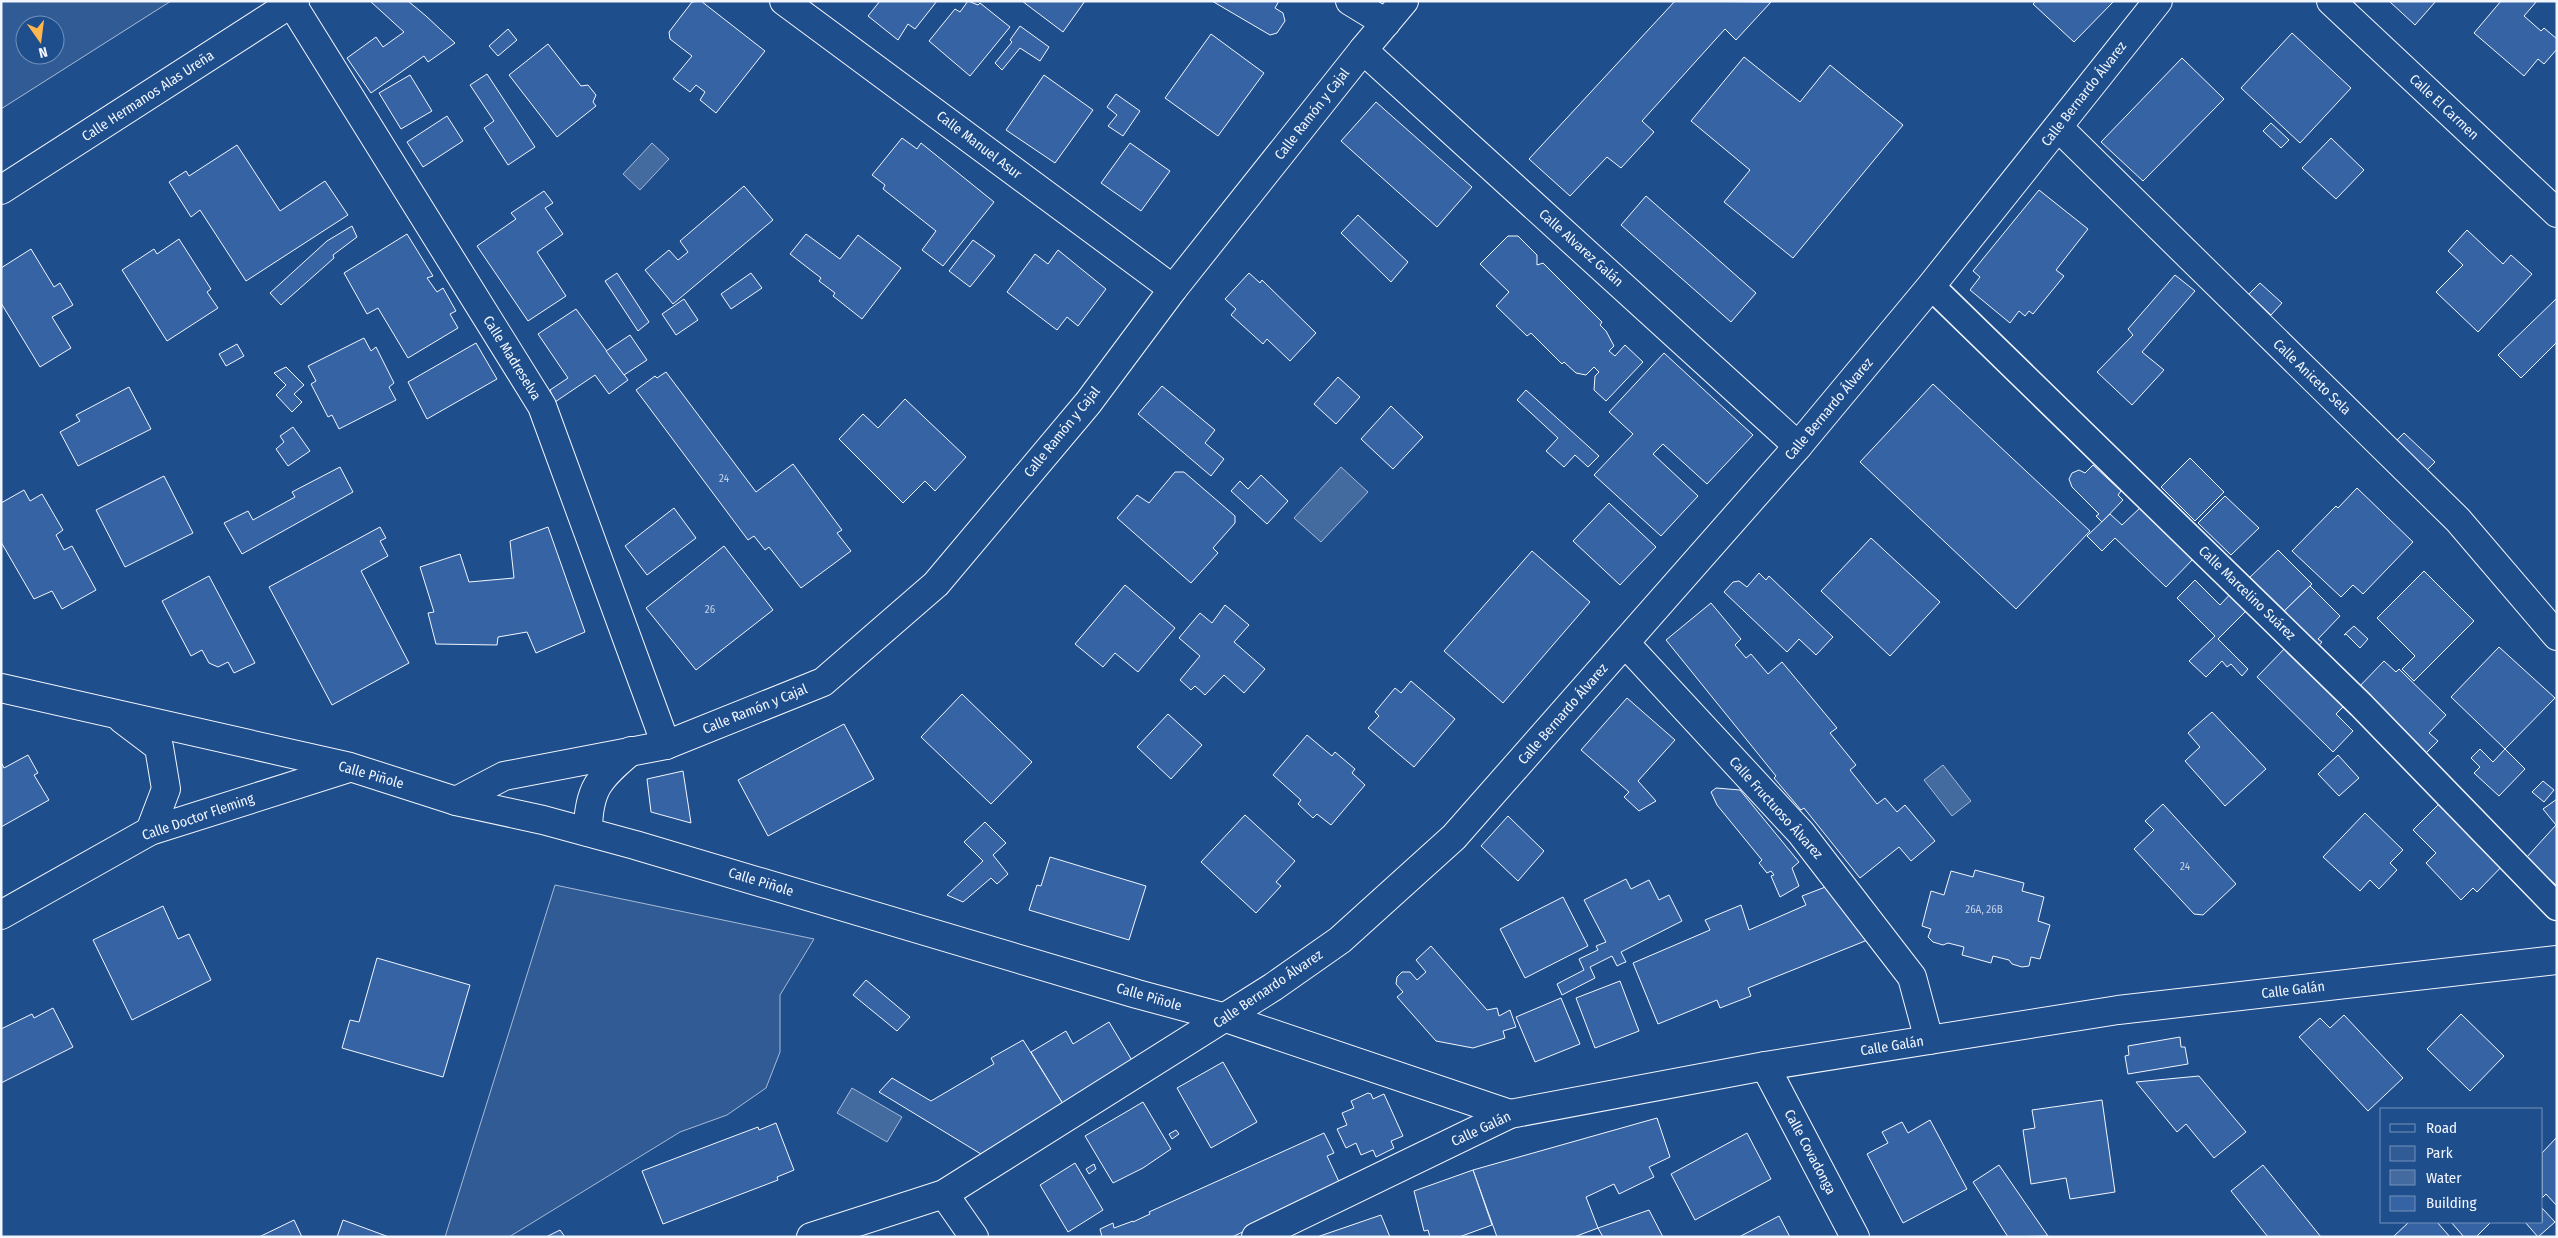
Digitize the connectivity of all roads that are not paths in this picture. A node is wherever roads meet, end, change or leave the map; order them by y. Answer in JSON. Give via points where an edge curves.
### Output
{"nodes":[{"id":1,"x":784,"y":1,"type":"edge"},
{"id":2,"x":1350,"y":1,"type":"edge"},
{"id":3,"x":1404,"y":1,"type":"edge"},
{"id":4,"x":2158,"y":1,"type":"edge"},
{"id":5,"x":2332,"y":1,"type":"edge"},
{"id":6,"x":294,"y":3,"type":"edge"},
{"id":7,"x":1386,"y":23,"type":"junction"},
{"id":8,"x":1363,"y":50,"type":"junction"},
{"id":9,"x":2058,"y":127,"type":"junction"},
{"id":10,"x":1,"y":190,"type":"edge"},
{"id":11,"x":2557,"y":213,"type":"edge"},
{"id":12,"x":1931,"y":286,"type":"junction"},
{"id":13,"x":1173,"y":289,"type":"junction"},
{"id":14,"x":1798,"y":446,"type":"junction"},
{"id":15,"x":2557,"y":636,"type":"edge"},
{"id":16,"x":1625,"y":643,"type":"junction"},
{"id":17,"x":1,"y":688,"type":"edge"},
{"id":18,"x":115,"y":714,"type":"junction"},
{"id":19,"x":666,"y":745,"type":"junction"},
{"id":20,"x":632,"y":750,"type":"junction"},
{"id":21,"x":350,"y":768,"type":"junction"},
{"id":22,"x":456,"y":801,"type":"junction"},
{"id":23,"x":150,"y":831,"type":"junction"},
{"id":24,"x":588,"y":832,"type":"junction"},
{"id":25,"x":2557,"y":907,"type":"edge"},
{"id":26,"x":1,"y":915,"type":"edge"},
{"id":27,"x":2557,"y":960,"type":"edge"},
{"id":28,"x":1226,"y":1018,"type":"junction"},
{"id":29,"x":1929,"y":1040,"type":"junction"},
{"id":30,"x":1765,"y":1066,"type":"junction"},
{"id":31,"x":1510,"y":1114,"type":"junction"},
{"id":32,"x":944,"y":1194,"type":"junction"},
{"id":33,"x":810,"y":1237,"type":"edge"},
{"id":34,"x":974,"y":1237,"type":"edge"},
{"id":35,"x":1256,"y":1237,"type":"edge"},
{"id":36,"x":1855,"y":1237,"type":"edge"}],
"edges":[{"from":1,"to":13,"type":"street","name":"Calle Manuel Asur"},
{"from":2,"to":7,"type":"street"},
{"from":3,"to":7,"type":"street","name":"Calle Ramón y Cajal"},
{"from":4,"to":9,"type":"street","name":"Calle Bernardo Álvarez"},
{"from":5,"to":11,"type":"street","name":"Calle El Carmen"},
{"from":6,"to":10,"type":"street","name":"Calle Hermanos Alas Ureña"},
{"from":6,"to":19,"type":"street","name":"Calle Madreselva","via":[[542,406]]},
{"from":7,"to":8,"type":"street","name":"Calle Ramón y Cajal"},
{"from":8,"to":13,"type":"street","name":"Calle Ramón y Cajal"},
{"from":8,"to":14,"type":"street","name":"Calle Alvarez Galán"},
{"from":9,"to":12,"type":"street","name":"Calle Bernardo Álvarez"},
{"from":9,"to":15,"type":"street","name":"Calle Aniceto Sela","via":[[2458,520]]},
{"from":12,"to":14,"type":"street","name":"Calle Bernardo Álvarez"},
{"from":12,"to":25,"type":"street","name":"Calle Marcelino Suárez","via":[[2361,704]]},
{"from":13,"to":19,"type":"street","name":"Calle Ramón y Cajal","via":[[1088,403],[936,584],[823,682]]},
{"from":14,"to":16,"type":"street","name":"Calle Bernardo Álvarez"},
{"from":16,"to":28,"type":"street","name":"Calle Bernardo Álvarez","via":[[1454,837],[1340,940]]},
{"from":16,"to":29,"type":"street","name":"Calle Fructuoso Álvarez","via":[[1807,840],[1912,977]]},
{"from":17,"to":18,"type":"street","name":"Calle Piñole"},
{"from":18,"to":21,"type":"street","name":"Calle Piñole"},
{"from":18,"to":23,"type":"street","via":[[159,747],[166,788]]},
{"from":19,"to":20,"type":"street","name":"Calle Ramón y Cajal"},
{"from":20,"to":22,"type":"street","name":"Calle Ramón y Cajal","via":[[504,776]]},
{"from":20,"to":24,"type":"street","via":[[597,785],[588,807]]},
{"from":21,"to":22,"type":"street","name":"Calle Piñole"},
{"from":21,"to":23,"type":"street","name":"Calle Doctor Fleming"},
{"from":22,"to":24,"type":"street","name":"Calle Piñole"},
{"from":23,"to":26,"type":"street","name":"Calle Doctor Fleming"},
{"from":24,"to":28,"type":"street","name":"Calle Piñole"},
{"from":27,"to":29,"type":"street","name":"Calle Galán","via":[[2118,1010]]},
{"from":28,"to":31,"type":"street","name":"Calle Piñole"},
{"from":28,"to":32,"type":"street","name":"Calle Bernardo Álvarez"},
{"from":29,"to":30,"type":"street","name":"Calle Galán"},
{"from":30,"to":31,"type":"street","name":"Calle Galán"},
{"from":30,"to":36,"type":"street","name":"Calle Covadonga"},
{"from":31,"to":35,"type":"street","name":"Calle Galán"},
{"from":32,"to":33,"type":"street","name":"Calle Bernardo Álvarez"},
{"from":32,"to":34,"type":"street"}]}
